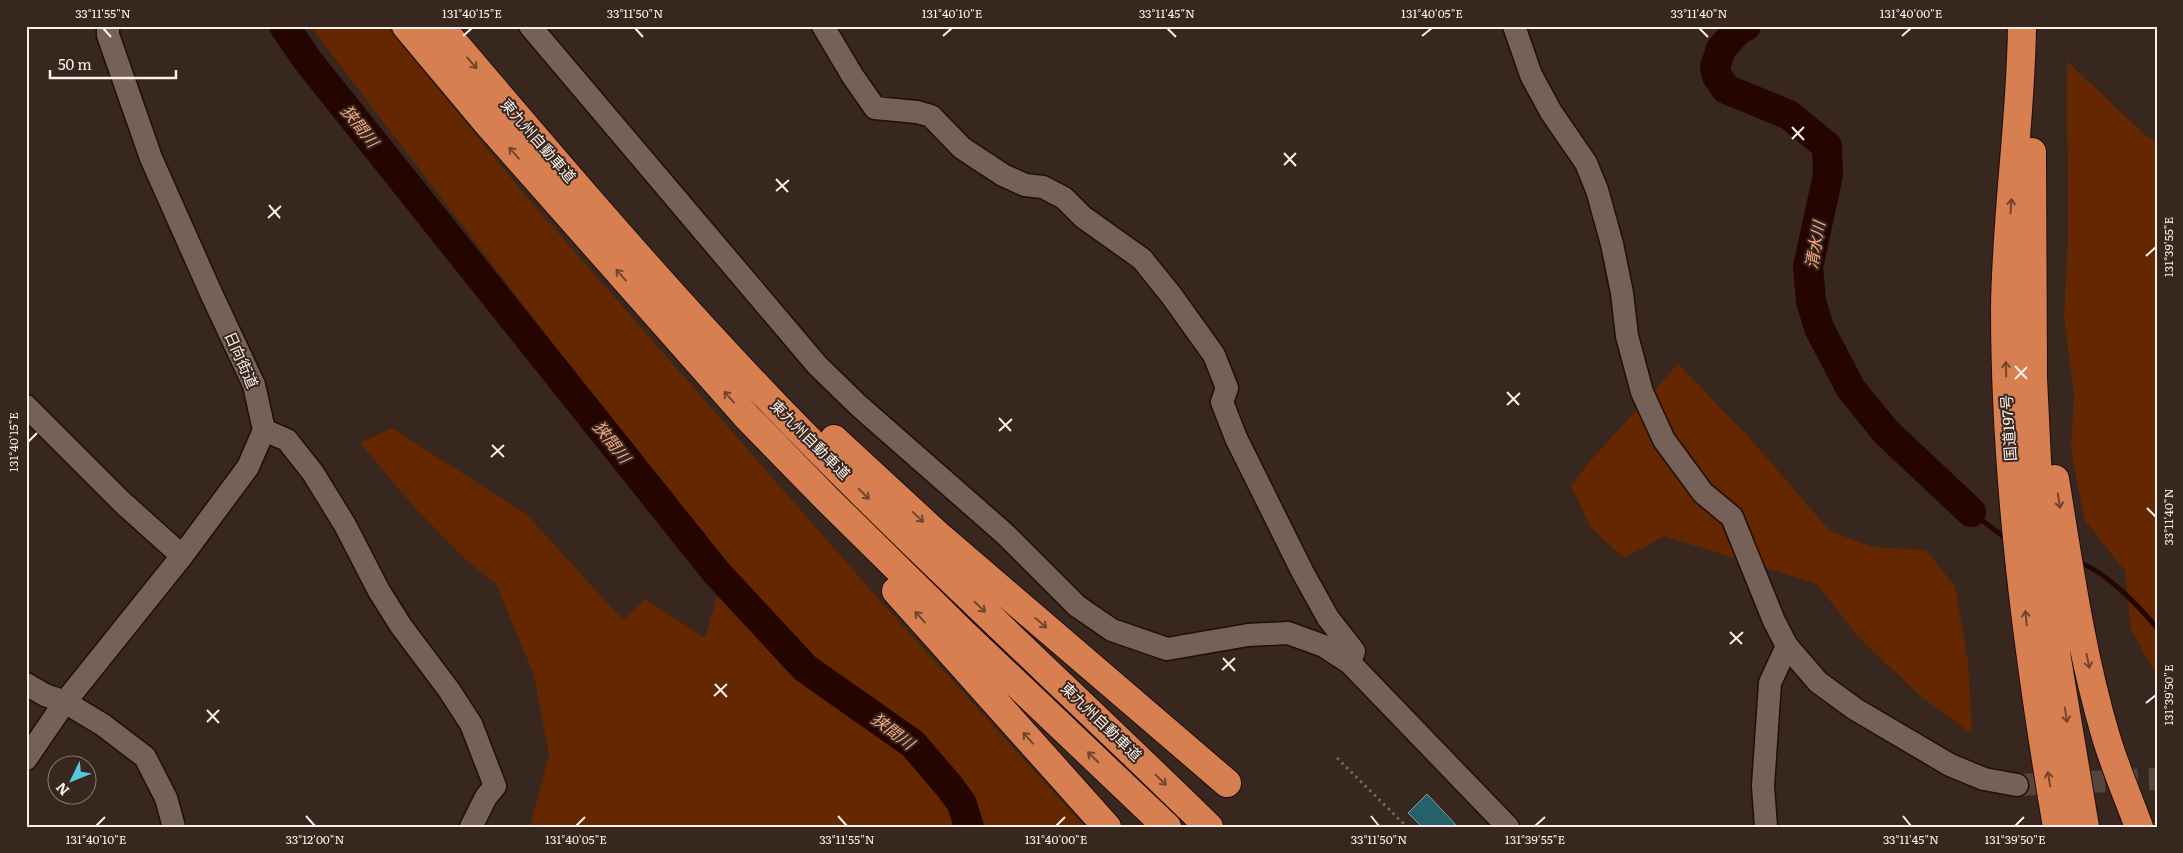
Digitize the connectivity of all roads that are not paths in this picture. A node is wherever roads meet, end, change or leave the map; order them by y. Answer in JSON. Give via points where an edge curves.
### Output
{"nodes":[{"id":1,"x":108,"y":26,"type":"edge"},
{"id":2,"x":406,"y":26,"type":"edge"},
{"id":3,"x":440,"y":26,"type":"edge"},
{"id":4,"x":530,"y":26,"type":"edge"},
{"id":5,"x":824,"y":26,"type":"edge"},
{"id":6,"x":1514,"y":26,"type":"edge"},
{"id":7,"x":2022,"y":26,"type":"edge"},
{"id":8,"x":2031,"y":26,"type":"edge"},
{"id":9,"x":570,"y":178,"type":"junction"},
{"id":10,"x":2032,"y":261,"type":"junction"},
{"id":11,"x":26,"y":406,"type":"edge"},
{"id":12,"x":748,"y":417,"type":"junction"},
{"id":13,"x":264,"y":430,"type":"junction"},
{"id":14,"x":182,"y":556,"type":"junction"},
{"id":15,"x":1787,"y":646,"type":"junction"},
{"id":16,"x":1350,"y":663,"type":"junction"},
{"id":17,"x":26,"y":684,"type":"edge"},
{"id":18,"x":65,"y":702,"type":"junction"},
{"id":19,"x":26,"y":759,"type":"edge"},
{"id":20,"x":1227,"y":783,"type":"dead end"},
{"id":21,"x":2017,"y":786,"type":"tunnel mouth"},
{"id":22,"x":175,"y":827,"type":"edge"},
{"id":23,"x":470,"y":827,"type":"edge"},
{"id":24,"x":1107,"y":827,"type":"edge"},
{"id":25,"x":1167,"y":827,"type":"edge"},
{"id":26,"x":1209,"y":827,"type":"edge"},
{"id":27,"x":1508,"y":827,"type":"edge"},
{"id":28,"x":1766,"y":827,"type":"edge"},
{"id":29,"x":2057,"y":827,"type":"edge"},
{"id":30,"x":2085,"y":827,"type":"edge"},
{"id":31,"x":2139,"y":827,"type":"edge"}],
"edges":[{"from":1,"to":13,"type":"street","name":"日向街道","via":[[108,35],[151,158],[254,385]]},
{"from":12,"to":2,"type":"highway","name":"東九州自動車道","one_way":true,"via":[[488,124]]},
{"from":3,"to":9,"type":"highway","name":"東九州自動車道","one_way":true},
{"from":4,"to":16,"type":"street","via":[[817,365],[1005,534],[1077,606],[1112,630],[1166,649],[1248,635],[1288,633],[1324,646]]},
{"from":5,"to":16,"type":"street","via":[[852,75],[876,108],[931,116],[962,148],[1003,174],[1025,185],[1043,187],[1064,198],[1083,217],[1142,260],[1171,295],[1214,355],[1227,388],[1222,402],[1236,438],[1328,618],[1354,651]]},
{"from":6,"to":15,"type":"street","via":[[1531,75],[1551,112],[1586,163],[1597,190],[1622,294],[1626,336],[1642,392],[1664,440],[1703,493],[1732,517]]},
{"from":29,"to":7,"type":"highway","name":"国道197号","one_way":true,"via":[[2030,650],[2007,396],[2006,306]]},
{"from":8,"to":10,"type":"highway","name":"国道197号"},
{"from":9,"to":20,"type":"highway","one_way":true,"via":[[801,409],[939,536]]},
{"from":9,"to":26,"type":"highway","name":"東九州自動車道","one_way":true,"via":[[698,323],[787,417]]},
{"from":10,"to":30,"type":"highway","name":"国道197号","one_way":true,"via":[[2034,416],[2046,551],[2057,659]]},
{"from":10,"to":31,"type":"highway","one_way":true,"via":[[2052,460],[2071,582],[2106,737]]},
{"from":11,"to":14,"type":"street","via":[[122,502]]},
{"from":24,"to":12,"type":"highway","one_way":true,"via":[[840,528]]},
{"from":25,"to":12,"type":"highway","name":"東九州自動車道","one_way":true,"via":[[963,633]]},
{"from":13,"to":14,"type":"street","via":[[248,467]]},
{"from":13,"to":23,"type":"street","via":[[287,440],[313,474],[401,626],[471,724],[495,786]]},
{"from":14,"to":18,"type":"street"},
{"from":15,"to":21,"type":"street","via":[[1818,682],[1855,710],[1950,765],[1984,779]]},
{"from":15,"to":28,"type":"street","via":[[1770,683],[1763,786]]},
{"from":16,"to":27,"type":"street"},
{"from":17,"to":18,"type":"street"},
{"from":18,"to":19,"type":"street"},
{"from":18,"to":22,"type":"street","via":[[103,725],[145,757],[166,798]]}]}
